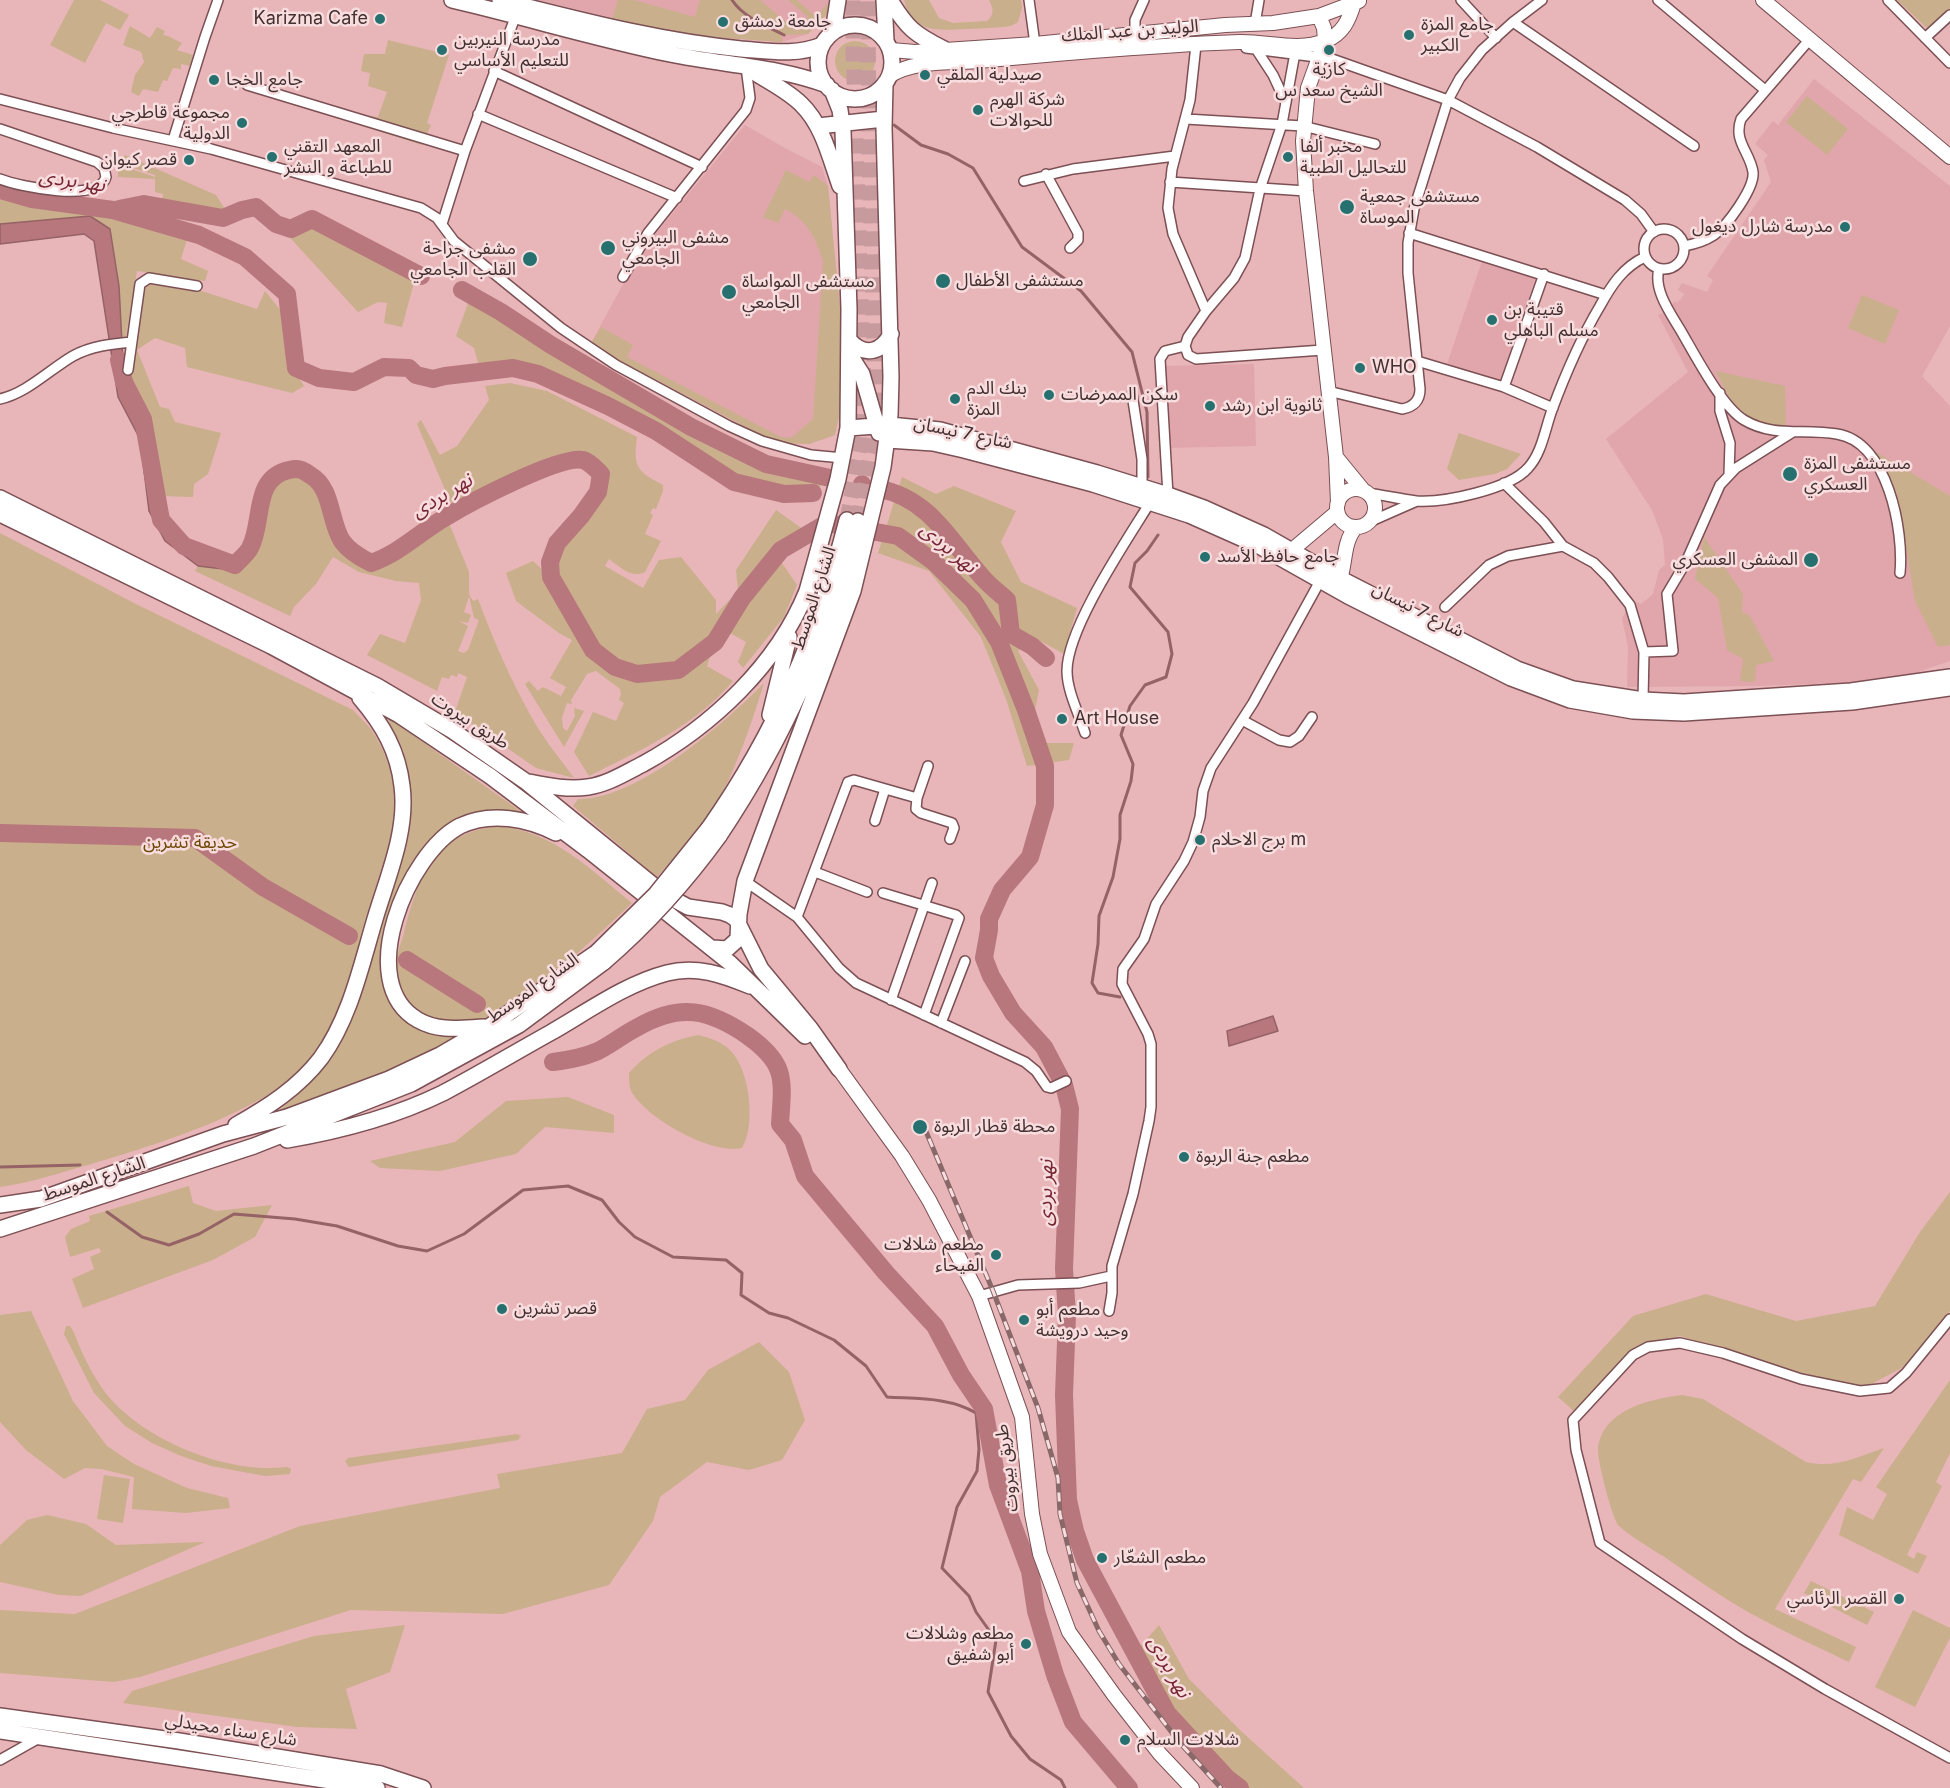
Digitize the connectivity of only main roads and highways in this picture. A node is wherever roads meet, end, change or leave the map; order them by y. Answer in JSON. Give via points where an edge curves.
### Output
{"nodes":[{"id":1,"x":452,"y":0,"type":"edge"},
{"id":2,"x":500,"y":0,"type":"edge"},
{"id":3,"x":838,"y":0,"type":"edge"},
{"id":4,"x":884,"y":0,"type":"edge"},
{"id":5,"x":890,"y":0,"type":"edge"},
{"id":6,"x":833,"y":32,"type":"junction"},
{"id":7,"x":822,"y":45,"type":"junction"},
{"id":8,"x":888,"y":45,"type":"junction"},
{"id":9,"x":944,"y":49,"type":"road end"},
{"id":10,"x":746,"y":67,"type":"junction"},
{"id":11,"x":887,"y":80,"type":"junction"},
{"id":12,"x":830,"y":88,"type":"junction"},
{"id":13,"x":884,"y":118,"type":"junction"},
{"id":14,"x":842,"y":122,"type":"junction"},
{"id":15,"x":818,"y":126,"type":"junction"},
{"id":16,"x":845,"y":201,"type":"junction"},
{"id":17,"x":891,"y":334,"type":"junction"},
{"id":18,"x":850,"y":348,"type":"junction"},
{"id":19,"x":848,"y":428,"type":"junction"},
{"id":20,"x":885,"y":430,"type":"junction"},
{"id":21,"x":0,"y":498,"type":"edge"},
{"id":22,"x":0,"y":514,"type":"edge"},
{"id":23,"x":1289,"y":556,"type":"junction"},
{"id":24,"x":1338,"y":584,"type":"junction"},
{"id":25,"x":791,"y":625,"type":"junction"},
{"id":26,"x":1950,"y":677,"type":"edge"},
{"id":27,"x":812,"y":681,"type":"junction"},
{"id":28,"x":1950,"y":688,"type":"edge"},
{"id":29,"x":352,"y":689,"type":"junction"},
{"id":30,"x":764,"y":737,"type":"junction"},
{"id":31,"x":525,"y":781,"type":"junction"},
{"id":32,"x":714,"y":832,"type":"junction"},
{"id":33,"x":588,"y":850,"type":"junction"},
{"id":34,"x":739,"y":924,"type":"junction"},
{"id":35,"x":713,"y":948,"type":"junction"},
{"id":36,"x":600,"y":958,"type":"junction"},
{"id":37,"x":760,"y":991,"type":"junction"},
{"id":38,"x":490,"y":1026,"type":"junction"},
{"id":39,"x":223,"y":1134,"type":"junction"},
{"id":40,"x":254,"y":1146,"type":"junction"},
{"id":41,"x":0,"y":1205,"type":"edge"},
{"id":42,"x":0,"y":1229,"type":"edge"},
{"id":43,"x":0,"y":1716,"type":"edge"},
{"id":44,"x":0,"y":1731,"type":"edge"},
{"id":45,"x":377,"y":1788,"type":"edge"},
{"id":46,"x":423,"y":1788,"type":"edge"}],
"edges":[{"from":1,"to":10,"type":"main road","via":[[634,46]]},
{"from":2,"to":7,"type":"main road","via":[[630,32],[710,46],[790,52]]},
{"from":3,"to":6,"type":"main road"},
{"from":4,"to":8,"type":"main road"},
{"from":5,"to":9,"type":"main road","via":[[907,26]]},
{"from":6,"to":7,"type":"main road"},
{"from":6,"to":8,"type":"main road","via":[[857,25],[873,29]]},
{"from":7,"to":12,"type":"main road","via":[[818,61],[822,78]]},
{"from":8,"to":11,"type":"main road","via":[[892,63]]},
{"from":10,"to":12,"type":"main road","via":[[790,73]]},
{"from":10,"to":15,"type":"main road","via":[[794,98]]},
{"from":11,"to":12,"type":"main road","via":[[873,94],[856,98]]},
{"from":11,"to":13,"type":"main road","name":"الشارع الموسط"},
{"from":12,"to":14,"type":"main road","name":"الشارع الموسط"},
{"from":13,"to":14,"type":"main road"},
{"from":13,"to":17,"type":"main road","name":"الشارع الموسط"},
{"from":14,"to":15,"type":"main road"},
{"from":14,"to":16,"type":"main road","name":"الشارع الموسط"},
{"from":15,"to":16,"type":"main road"},
{"from":16,"to":18,"type":"main road","name":"الشارع الموسط"},
{"from":17,"to":18,"type":"main road","via":[[884,345],[871,351]]},
{"from":17,"to":20,"type":"main road","name":"الشارع الموسط"},
{"from":18,"to":19,"type":"main road","name":"الشارع الموسط"},
{"from":18,"to":20,"type":"main road"},
{"from":19,"to":20,"type":"main road"},
{"from":19,"to":25,"type":"main road","name":"الشارع الموسط","via":[[807,591]]},
{"from":20,"to":23,"type":"main road","name":"شارع 7 نيسان","via":[[1151,501]]},
{"from":20,"to":23,"type":"main road","name":"شارع 7 نيسان","via":[[929,428],[952,433],[1168,495],[1235,521]]},
{"from":20,"to":27,"type":"main road","name":"الشارع الموسط","via":[[870,525],[853,591]]},
{"from":21,"to":31,"type":"main road","name":"طريق بيروت","via":[[377,686]]},
{"from":22,"to":29,"type":"main road","name":"طريق بيروت"},
{"from":23,"to":24,"type":"main road","name":"شارع 7 نيسان"},
{"from":23,"to":24,"type":"main road","name":"شارع 7 نيسان","via":[[1320,581]]},
{"from":24,"to":26,"type":"main road","name":"شارع 7 نيسان","via":[[1535,677],[1593,693],[1684,702],[1851,691]]},
{"from":24,"to":28,"type":"main road","name":"شارع 7 نيسان","via":[[1511,678],[1550,694],[1590,704],[1633,711],[1695,713],[1852,702]]},
{"from":25,"to":30,"type":"main road"},
{"from":25,"to":31,"type":"main road","name":"الشارع الموسط","via":[[763,665],[709,720],[649,761],[608,782],[587,787],[554,787]]},
{"from":27,"to":30,"type":"main road","name":"الشارع الموسط","via":[[837,599],[853,520],[795,678]]},
{"from":27,"to":32,"type":"main road","name":"الشارع الموسط","via":[[742,801]]},
{"from":27,"to":34,"type":"main road","name":"الشارع الموسط","via":[[745,881]]},
{"from":29,"to":33,"type":"main road","name":"طريق بيروت","via":[[399,715],[490,776]]},
{"from":29,"to":39,"type":"main road","via":[[379,720],[395,752],[402,788],[401,823],[393,859],[351,999],[322,1057],[282,1097]]},
{"from":30,"to":32,"type":"main road","name":"الشارع الموسط"},
{"from":31,"to":34,"type":"main road","name":"طريق بيروت","via":[[664,894],[688,907],[730,915]]},
{"from":32,"to":36,"type":"main road","name":"الشارع الموسط","bridge":true,"via":[[669,900],[640,930]]},
{"from":33,"to":35,"type":"main road","name":"طريق بيروت"},
{"from":33,"to":38,"type":"main road","via":[[524,820],[484,819],[448,834],[412,878],[388,958],[388,975],[400,1004],[416,1019],[433,1027]]},
{"from":34,"to":35,"type":"main road","name":"الشارع الموسط","via":[[734,945]]},
{"from":34,"to":37,"type":"main road","name":"طريق بيروت","via":[[761,969],[839,1070]]},
{"from":35,"to":37,"type":"main road","name":"طريق بيروت"},
{"from":36,"to":38,"type":"main road","name":"الشارع الموسط"},
{"from":36,"to":40,"type":"main road","name":"الشارع الموسط","via":[[519,1025],[463,1057],[411,1084]]},
{"from":37,"to":40,"type":"main road","via":[[707,971],[668,973],[628,989],[442,1093],[409,1107],[359,1124]]},
{"from":38,"to":39,"type":"main road","name":"الشارع الموسط","via":[[389,1079],[287,1117]]},
{"from":39,"to":41,"type":"main road","name":"الشارع الموسط","via":[[41,1199]]},
{"from":40,"to":42,"type":"main road","name":"الشارع الموسط"},
{"from":43,"to":46,"type":"main road","name":"شارع سناء محيدلي","via":[[381,1774]]},
{"from":44,"to":45,"type":"main road","name":"شارع سناء محيدلي"}]}
